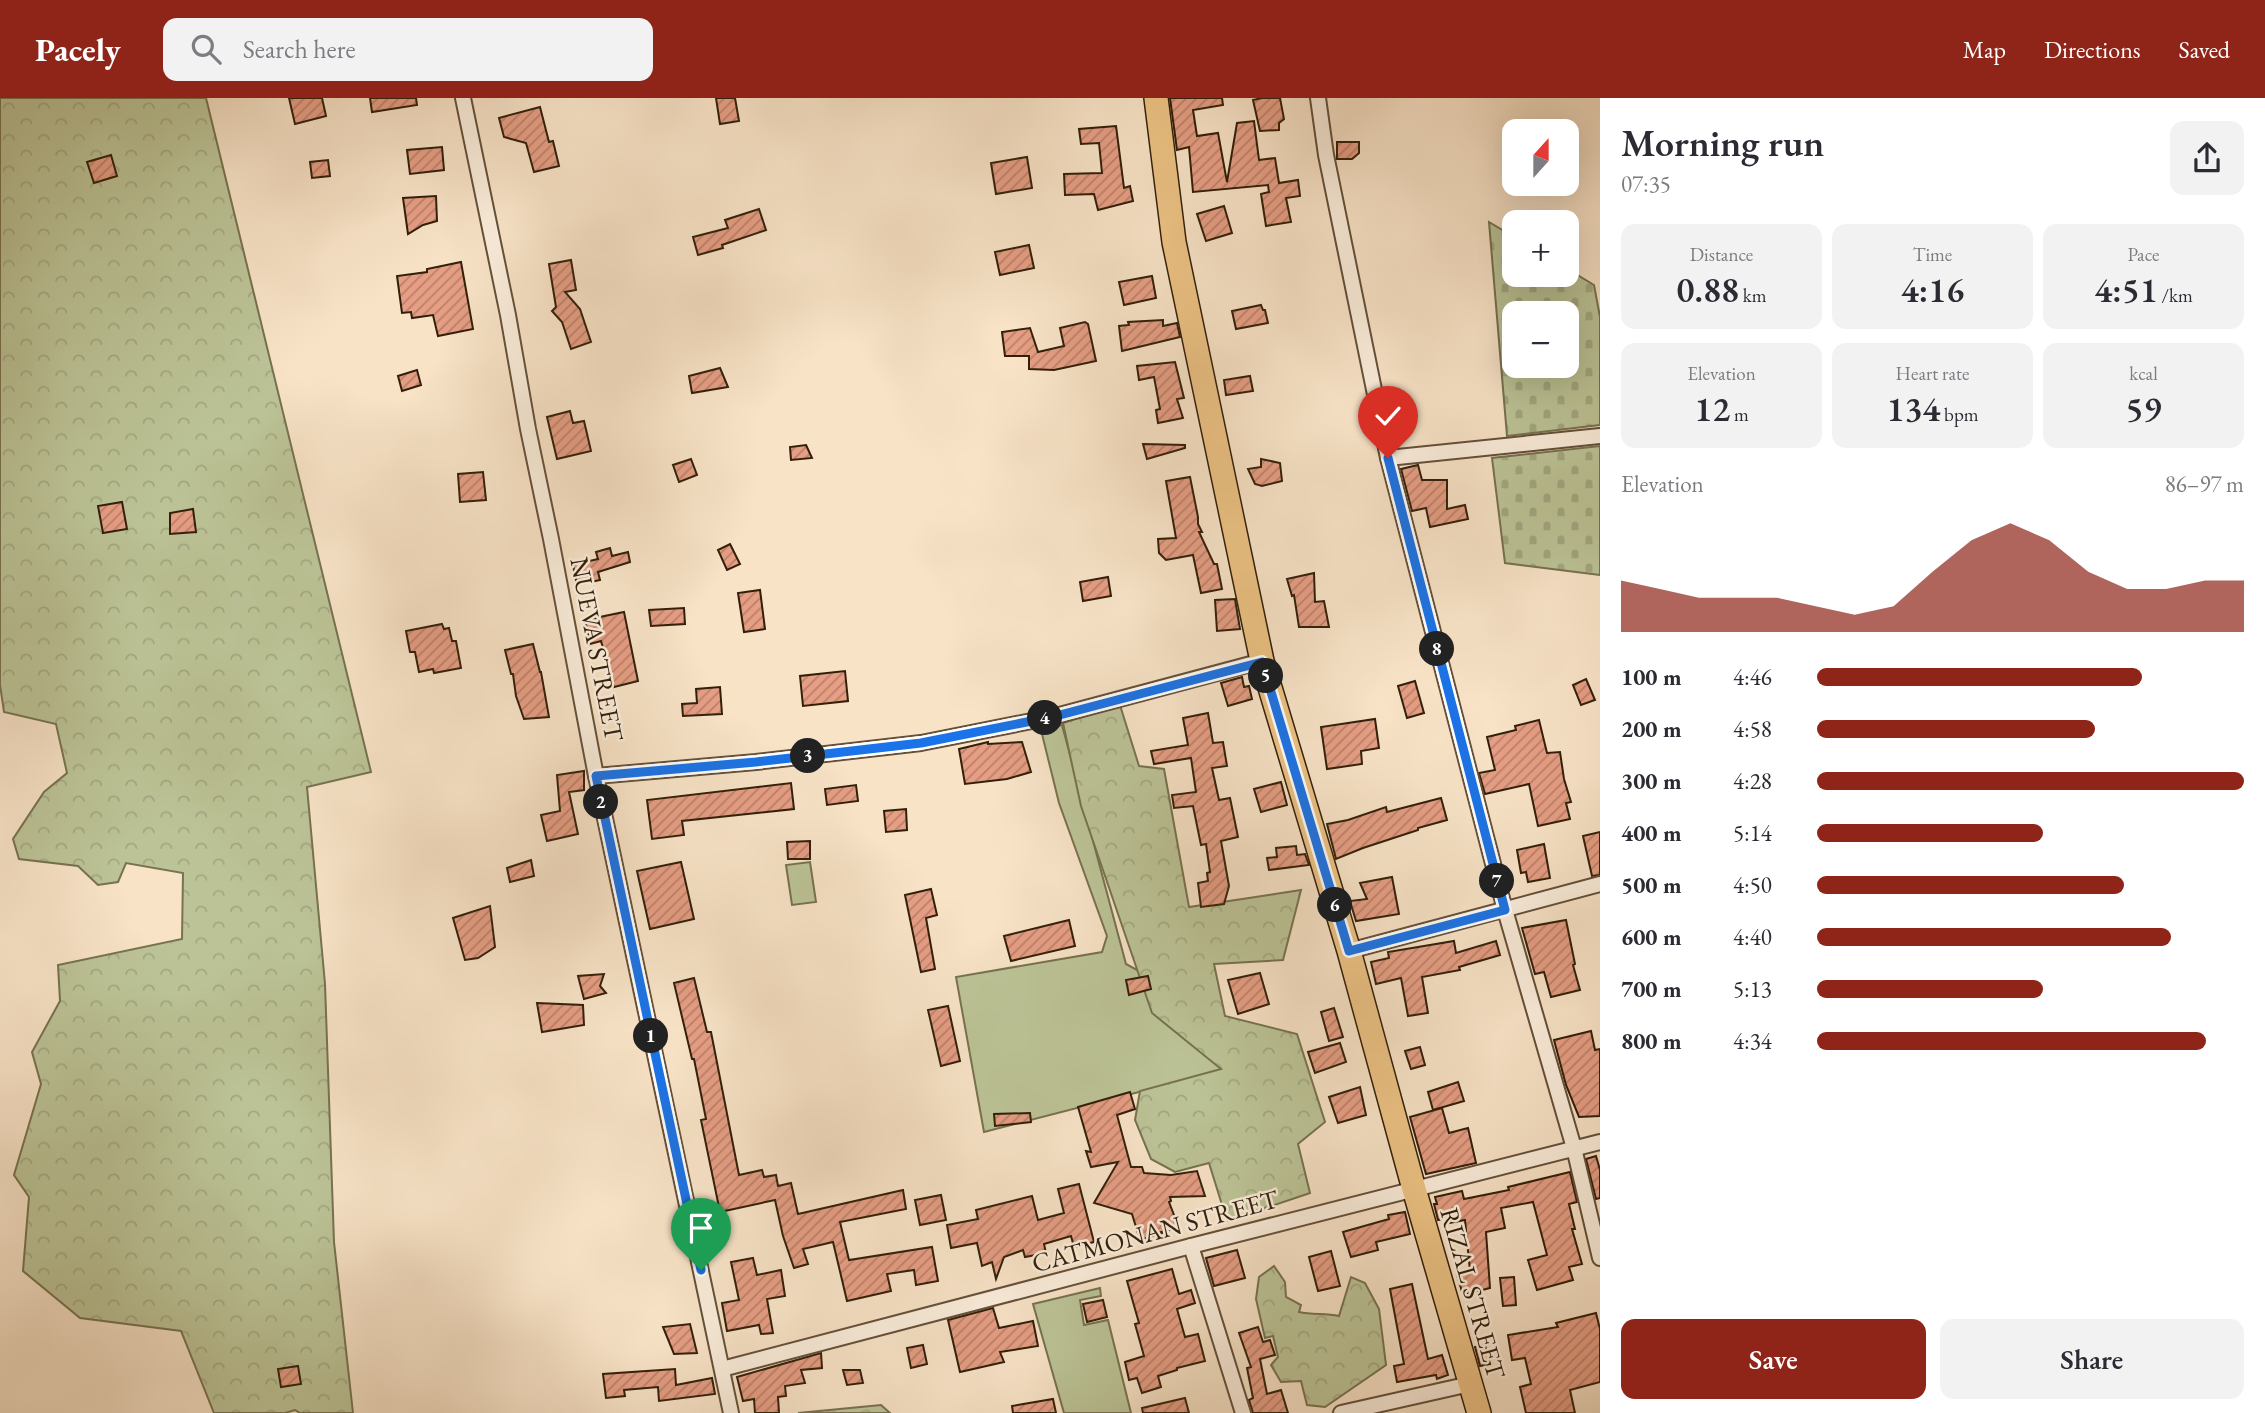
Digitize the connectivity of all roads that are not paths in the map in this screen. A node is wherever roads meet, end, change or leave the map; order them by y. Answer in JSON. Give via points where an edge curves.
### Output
{"nodes":[{"id":1,"x":463,"y":98,"type":"edge"},
{"id":2,"x":1156,"y":98,"type":"edge"},
{"id":3,"x":1318,"y":98,"type":"edge"},
{"id":4,"x":1600,"y":436,"type":"edge"},
{"id":5,"x":1388,"y":458,"type":"junction"},
{"id":6,"x":1262,"y":662,"type":"junction"},
{"id":7,"x":596,"y":776,"type":"junction"},
{"id":8,"x":1600,"y":884,"type":"edge"},
{"id":9,"x":1505,"y":910,"type":"junction"},
{"id":10,"x":1349,"y":951,"type":"junction"},
{"id":11,"x":1600,"y":1142,"type":"edge"},
{"id":12,"x":1574,"y":1148,"type":"junction"},
{"id":13,"x":1413,"y":1189,"type":"junction"},
{"id":14,"x":1191,"y":1246,"type":"junction"},
{"id":15,"x":1600,"y":1258,"type":"edge"},
{"id":16,"x":722,"y":1369,"type":"junction"},
{"id":17,"x":1470,"y":1384,"type":"junction"},
{"id":18,"x":731,"y":1413,"type":"edge"},
{"id":19,"x":1243,"y":1413,"type":"edge"},
{"id":20,"x":1341,"y":1413,"type":"edge"},
{"id":21,"x":1479,"y":1413,"type":"edge"}],
"edges":[{"from":1,"to":7,"type":"street","name":"NUEVA STREET"},
{"from":2,"to":6,"type":"main road","name":"RIZAL STREET","via":[[1174,242]]},
{"from":3,"to":5,"type":"street"},
{"from":4,"to":5,"type":"street"},
{"from":5,"to":9,"type":"street"},
{"from":6,"to":7,"type":"street","via":[[1052,717],[921,743]]},
{"from":6,"to":10,"type":"main road","name":"RIZAL STREET"},
{"from":7,"to":16,"type":"street","name":"NUEVA STREET"},
{"from":8,"to":9,"type":"street"},
{"from":9,"to":10,"type":"street"},
{"from":9,"to":12,"type":"street"},
{"from":10,"to":13,"type":"main road","name":"RIZAL STREET"},
{"from":11,"to":12,"type":"street","name":"CATMONAN STREET"},
{"from":12,"to":13,"type":"street","name":"CATMONAN STREET"},
{"from":12,"to":15,"type":"street"},
{"from":13,"to":14,"type":"street","name":"CATMONAN STREET"},
{"from":13,"to":17,"type":"main road","name":"RIZAL STREET"},
{"from":14,"to":16,"type":"street","name":"CATMONAN STREET"},
{"from":14,"to":19,"type":"street"},
{"from":16,"to":18,"type":"street","name":"NUEVA STREET"},
{"from":17,"to":20,"type":"street"},
{"from":17,"to":21,"type":"main road","name":"RIZAL STREET"}]}
